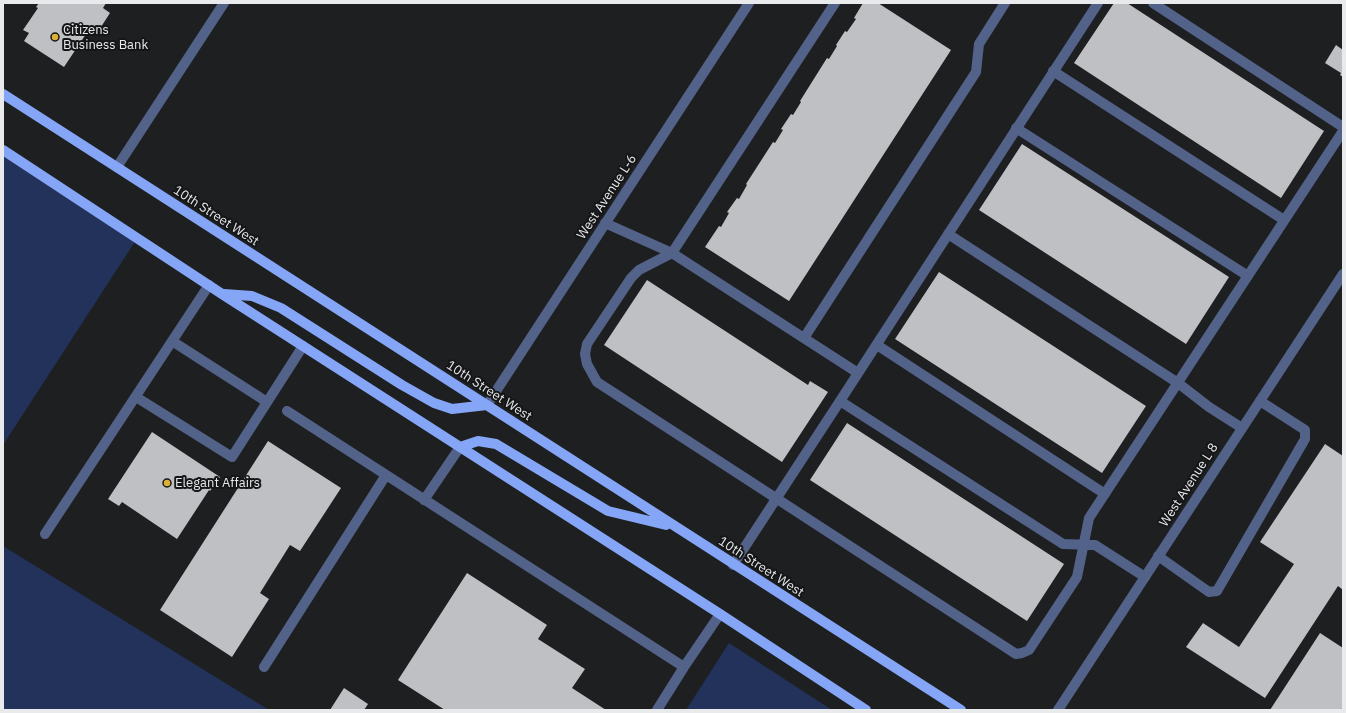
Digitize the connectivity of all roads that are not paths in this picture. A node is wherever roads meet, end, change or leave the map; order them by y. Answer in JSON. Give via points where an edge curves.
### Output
{"nodes":[{"id":1,"x":224,"y":3,"type":"edge"},
{"id":2,"x":749,"y":3,"type":"edge"},
{"id":3,"x":835,"y":3,"type":"edge"},
{"id":4,"x":1005,"y":3,"type":"edge"},
{"id":5,"x":1098,"y":3,"type":"edge"},
{"id":6,"x":1153,"y":3,"type":"edge"},
{"id":7,"x":1053,"y":70,"type":"junction"},
{"id":8,"x":3,"y":94,"type":"edge"},
{"id":9,"x":1343,"y":127,"type":"edge"},
{"id":10,"x":1016,"y":128,"type":"junction"},
{"id":11,"x":1343,"y":131,"type":"edge"},
{"id":12,"x":3,"y":150,"type":"edge"},
{"id":13,"x":117,"y":167,"type":"junction"},
{"id":14,"x":1284,"y":220,"type":"junction"},
{"id":15,"x":605,"y":223,"type":"junction"},
{"id":16,"x":948,"y":234,"type":"junction"},
{"id":17,"x":672,"y":253,"type":"junction"},
{"id":18,"x":1343,"y":274,"type":"edge"},
{"id":19,"x":1248,"y":276,"type":"junction"},
{"id":20,"x":209,"y":285,"type":"junction"},
{"id":21,"x":222,"y":294,"type":"junction"},
{"id":22,"x":804,"y":338,"type":"junction"},
{"id":23,"x":172,"y":341,"type":"junction"},
{"id":24,"x":876,"y":345,"type":"junction"},
{"id":25,"x":303,"y":346,"type":"junction"},
{"id":26,"x":858,"y":373,"type":"junction"},
{"id":27,"x":1178,"y":383,"type":"junction"},
{"id":28,"x":136,"y":397,"type":"junction"},
{"id":29,"x":840,"y":401,"type":"junction"},
{"id":30,"x":1260,"y":401,"type":"junction"},
{"id":31,"x":267,"y":402,"type":"junction"},
{"id":32,"x":487,"y":405,"type":"junction"},
{"id":33,"x":287,"y":411,"type":"dead end"},
{"id":34,"x":1242,"y":428,"type":"junction"},
{"id":35,"x":460,"y":447,"type":"junction"},
{"id":36,"x":386,"y":475,"type":"junction"},
{"id":37,"x":1105,"y":494,"type":"junction"},
{"id":38,"x":776,"y":498,"type":"junction"},
{"id":39,"x":424,"y":500,"type":"junction"},
{"id":40,"x":674,"y":527,"type":"junction"},
{"id":41,"x":45,"y":534,"type":"dead end"},
{"id":42,"x":1084,"y":544,"type":"junction"},
{"id":43,"x":1158,"y":556,"type":"junction"},
{"id":44,"x":733,"y":565,"type":"junction"},
{"id":45,"x":1145,"y":577,"type":"junction"},
{"id":46,"x":720,"y":614,"type":"junction"},
{"id":47,"x":264,"y":667,"type":"dead end"},
{"id":48,"x":684,"y":667,"type":"junction"},
{"id":49,"x":657,"y":710,"type":"edge"},
{"id":50,"x":866,"y":710,"type":"edge"},
{"id":51,"x":961,"y":710,"type":"edge"},
{"id":52,"x":1058,"y":710,"type":"edge"}],
"edges":[{"from":1,"to":13,"type":"street"},
{"from":2,"to":15,"type":"street","name":"West Avenue L-6"},
{"from":3,"to":17,"type":"street"},
{"from":4,"to":22,"type":"street","via":[[979,44],[976,72]]},
{"from":5,"to":7,"type":"street"},
{"from":6,"to":9,"type":"street"},
{"from":7,"to":10,"type":"street"},
{"from":7,"to":14,"type":"street"},
{"from":8,"to":13,"type":"main road","name":"10th Street West"},
{"from":10,"to":16,"type":"street"},
{"from":10,"to":19,"type":"street"},
{"from":11,"to":14,"type":"street"},
{"from":12,"to":20,"type":"main road"},
{"from":13,"to":32,"type":"main road","name":"10th Street West"},
{"from":14,"to":19,"type":"street"},
{"from":15,"to":17,"type":"street"},
{"from":15,"to":32,"type":"street","name":"West Avenue L-6"},
{"from":16,"to":24,"type":"street"},
{"from":16,"to":27,"type":"street"},
{"from":17,"to":22,"type":"street"},
{"from":17,"to":38,"type":"street","via":[[639,270],[631,278],[587,344],[587,364],[598,382]]},
{"from":18,"to":30,"type":"street","name":"West Avenue L 8"},
{"from":19,"to":27,"type":"street"},
{"from":20,"to":21,"type":"main road"},
{"from":20,"to":23,"type":"street"},
{"from":21,"to":25,"type":"main road"},
{"from":21,"to":32,"type":"main road","via":[[252,296],[281,308],[434,403],[452,409]]},
{"from":22,"to":26,"type":"street"},
{"from":23,"to":28,"type":"street"},
{"from":23,"to":31,"type":"street"},
{"from":24,"to":26,"type":"street"},
{"from":24,"to":37,"type":"street"},
{"from":25,"to":31,"type":"street"},
{"from":25,"to":35,"type":"main road"},
{"from":26,"to":29,"type":"street"},
{"from":27,"to":34,"type":"street"},
{"from":27,"to":37,"type":"street"},
{"from":28,"to":31,"type":"street","via":[[232,458]]},
{"from":28,"to":41,"type":"street"},
{"from":29,"to":38,"type":"street"},
{"from":29,"to":42,"type":"street","via":[[1063,544]]},
{"from":30,"to":34,"type":"street","name":"West Avenue L 8"},
{"from":30,"to":43,"type":"street","via":[[1305,430],[1305,439],[1217,591],[1208,592]]},
{"from":32,"to":40,"type":"main road","name":"10th Street West"},
{"from":33,"to":36,"type":"street"},
{"from":34,"to":43,"type":"street","name":"West Avenue L 8"},
{"from":35,"to":39,"type":"street"},
{"from":35,"to":40,"type":"main road","via":[[478,440],[496,444],[608,511]]},
{"from":35,"to":46,"type":"main road"},
{"from":36,"to":39,"type":"street"},
{"from":36,"to":47,"type":"street"},
{"from":37,"to":42,"type":"street","via":[[1089,518]]},
{"from":38,"to":42,"type":"street","via":[[1016,654],[1029,650],[1077,577]]},
{"from":38,"to":44,"type":"street"},
{"from":39,"to":48,"type":"street"},
{"from":40,"to":44,"type":"main road","name":"10th Street West"},
{"from":42,"to":45,"type":"street","via":[[1095,545]]},
{"from":43,"to":45,"type":"street","name":"West Avenue L 8"},
{"from":44,"to":51,"type":"main road","name":"10th Street West"},
{"from":45,"to":52,"type":"street","name":"West Avenue L 8"},
{"from":46,"to":48,"type":"street"},
{"from":46,"to":50,"type":"main road"},
{"from":48,"to":49,"type":"street"}]}
